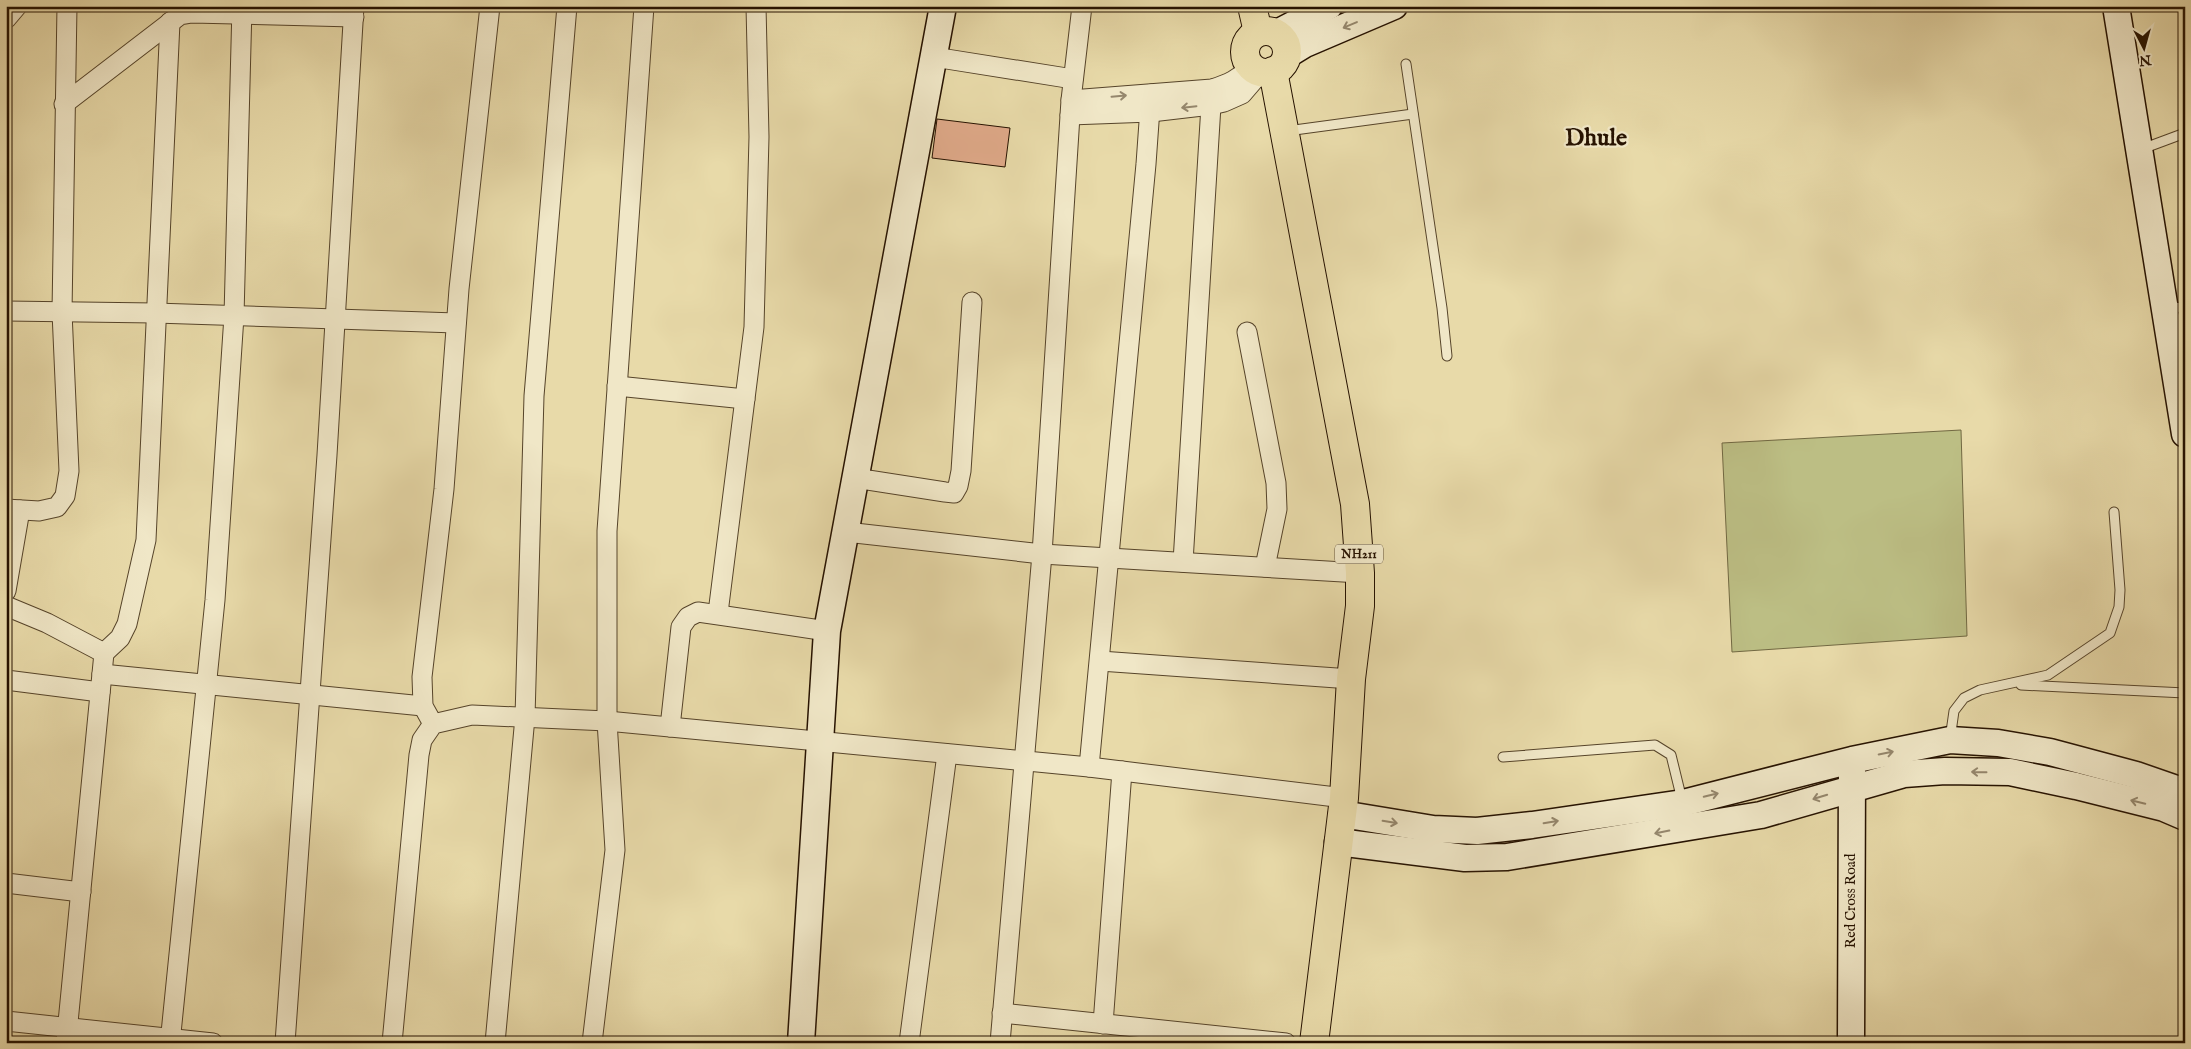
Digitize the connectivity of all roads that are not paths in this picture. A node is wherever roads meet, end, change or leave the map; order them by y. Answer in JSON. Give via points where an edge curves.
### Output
{"nodes":[{"id":1,"x":17,"y":6,"type":"edge"},
{"id":2,"x":67,"y":6,"type":"edge"},
{"id":3,"x":490,"y":6,"type":"edge"},
{"id":4,"x":567,"y":6,"type":"edge"},
{"id":5,"x":644,"y":6,"type":"edge"},
{"id":6,"x":756,"y":6,"type":"edge"},
{"id":7,"x":943,"y":6,"type":"edge"},
{"id":8,"x":1082,"y":6,"type":"edge"},
{"id":9,"x":1329,"y":6,"type":"edge"},
{"id":10,"x":1394,"y":6,"type":"edge"},
{"id":11,"x":2116,"y":6,"type":"edge"},
{"id":12,"x":242,"y":10,"type":"edge"},
{"id":13,"x":354,"y":12,"type":"edge"},
{"id":14,"x":181,"y":14,"type":"edge"},
{"id":15,"x":6,"y":19,"type":"edge"},
{"id":16,"x":1265,"y":48,"type":"edge"},
{"id":17,"x":934,"y":57,"type":"junction"},
{"id":18,"x":1406,"y":64,"type":"dead end"},
{"id":19,"x":1073,"y":78,"type":"junction"},
{"id":20,"x":1212,"y":97,"type":"junction"},
{"id":21,"x":1151,"y":103,"type":"junction"},
{"id":22,"x":64,"y":104,"type":"junction"},
{"id":23,"x":1070,"y":108,"type":"junction"},
{"id":24,"x":1413,"y":114,"type":"junction"},
{"id":25,"x":1286,"y":131,"type":"junction"},
{"id":26,"x":2185,"y":133,"type":"edge"},
{"id":27,"x":2139,"y":150,"type":"junction"},
{"id":28,"x":972,"y":302,"type":"dead end"},
{"id":29,"x":2175,"y":308,"type":"edge"},
{"id":30,"x":6,"y":311,"type":"edge"},
{"id":31,"x":62,"y":312,"type":"junction"},
{"id":32,"x":155,"y":313,"type":"junction"},
{"id":33,"x":234,"y":316,"type":"junction"},
{"id":34,"x":336,"y":319,"type":"junction"},
{"id":35,"x":456,"y":323,"type":"junction"},
{"id":36,"x":1247,"y":332,"type":"dead end"},
{"id":37,"x":1447,"y":356,"type":"dead end"},
{"id":38,"x":617,"y":386,"type":"junction"},
{"id":39,"x":745,"y":399,"type":"junction"},
{"id":40,"x":2185,"y":434,"type":"edge"},
{"id":41,"x":856,"y":478,"type":"junction"},
{"id":42,"x":13,"y":510,"type":"edge"},
{"id":43,"x":2114,"y":512,"type":"dead end"},
{"id":44,"x":846,"y":532,"type":"junction"},
{"id":45,"x":1042,"y":554,"type":"junction"},
{"id":46,"x":1110,"y":558,"type":"junction"},
{"id":47,"x":1183,"y":562,"type":"junction"},
{"id":48,"x":1265,"y":567,"type":"junction"},
{"id":49,"x":1360,"y":573,"type":"junction"},
{"id":50,"x":6,"y":591,"type":"edge"},
{"id":51,"x":6,"y":606,"type":"edge"},
{"id":52,"x":718,"y":614,"type":"junction"},
{"id":53,"x":827,"y":631,"type":"junction"},
{"id":54,"x":104,"y":653,"type":"junction"},
{"id":55,"x":1100,"y":661,"type":"junction"},
{"id":56,"x":1351,"y":679,"type":"junction"},
{"id":57,"x":6,"y":680,"type":"edge"},
{"id":58,"x":101,"y":683,"type":"junction"},
{"id":59,"x":207,"y":684,"type":"junction"},
{"id":60,"x":2010,"y":684,"type":"junction"},
{"id":61,"x":2185,"y":693,"type":"edge"},
{"id":62,"x":310,"y":694,"type":"junction"},
{"id":63,"x":423,"y":706,"type":"junction"},
{"id":64,"x":525,"y":718,"type":"junction"},
{"id":65,"x":607,"y":721,"type":"junction"},
{"id":66,"x":432,"y":724,"type":"junction"},
{"id":67,"x":670,"y":727,"type":"junction"},
{"id":68,"x":1950,"y":740,"type":"junction"},
{"id":69,"x":820,"y":742,"type":"junction"},
{"id":70,"x":947,"y":754,"type":"junction"},
{"id":71,"x":1503,"y":757,"type":"dead end"},
{"id":72,"x":1852,"y":760,"type":"junction"},
{"id":73,"x":1023,"y":761,"type":"junction"},
{"id":74,"x":1089,"y":766,"type":"junction"},
{"id":75,"x":1122,"y":771,"type":"junction"},
{"id":76,"x":1852,"y":788,"type":"junction"},
{"id":77,"x":2185,"y":792,"type":"edge"},
{"id":78,"x":1682,"y":803,"type":"junction"},
{"id":79,"x":1343,"y":806,"type":"junction"},
{"id":80,"x":2185,"y":816,"type":"edge"},
{"id":81,"x":1338,"y":842,"type":"junction"},
{"id":82,"x":6,"y":883,"type":"edge"},
{"id":83,"x":81,"y":892,"type":"junction"},
{"id":84,"x":1002,"y":1013,"type":"junction"},
{"id":85,"x":6,"y":1021,"type":"edge"},
{"id":86,"x":1103,"y":1024,"type":"junction"},
{"id":87,"x":67,"y":1035,"type":"edge"},
{"id":88,"x":170,"y":1040,"type":"edge"},
{"id":89,"x":213,"y":1043,"type":"edge"},
{"id":90,"x":285,"y":1043,"type":"edge"},
{"id":91,"x":392,"y":1043,"type":"edge"},
{"id":92,"x":494,"y":1043,"type":"edge"},
{"id":93,"x":592,"y":1043,"type":"edge"},
{"id":94,"x":801,"y":1043,"type":"edge"},
{"id":95,"x":909,"y":1043,"type":"edge"},
{"id":96,"x":1000,"y":1043,"type":"edge"},
{"id":97,"x":1286,"y":1043,"type":"edge"},
{"id":98,"x":1314,"y":1043,"type":"edge"},
{"id":99,"x":1851,"y":1043,"type":"edge"}],
"edges":[{"from":1,"to":15,"type":"street"},
{"from":2,"to":22,"type":"street"},
{"from":3,"to":35,"type":"street"},
{"from":4,"to":64,"type":"street","via":[[534,396]]},
{"from":5,"to":38,"type":"street"},
{"from":6,"to":39,"type":"street","via":[[758,201],[754,326]]},
{"from":7,"to":17,"type":"street"},
{"from":8,"to":19,"type":"street"},
{"from":9,"to":16,"type":"street"},
{"from":10,"to":16,"type":"street","one_way":true,"via":[[1305,44]]},
{"from":11,"to":27,"type":"street"},
{"from":12,"to":13,"type":"street"},
{"from":12,"to":14,"type":"street"},
{"from":12,"to":33,"type":"street"},
{"from":13,"to":34,"type":"street"},
{"from":14,"to":22,"type":"street"},
{"from":14,"to":32,"type":"street"},
{"from":16,"to":20,"type":"street","via":[[1240,78]]},
{"from":16,"to":25,"type":"main road","number":"NH211"},
{"from":17,"to":19,"type":"street"},
{"from":17,"to":41,"type":"street"},
{"from":18,"to":24,"type":"lane"},
{"from":19,"to":23,"type":"street"},
{"from":20,"to":21,"type":"street"},
{"from":20,"to":47,"type":"street"},
{"from":21,"to":23,"type":"street"},
{"from":21,"to":46,"type":"street"},
{"from":22,"to":31,"type":"street"},
{"from":23,"to":45,"type":"street"},
{"from":24,"to":25,"type":"lane"},
{"from":24,"to":37,"type":"lane"},
{"from":25,"to":49,"type":"main road","number":"NH211","via":[[1355,504]]},
{"from":26,"to":27,"type":"lane"},
{"from":27,"to":29,"type":"street"},
{"from":28,"to":41,"type":"street","via":[[961,471],[954,493]]},
{"from":29,"to":40,"type":"street"},
{"from":30,"to":31,"type":"street"},
{"from":31,"to":32,"type":"street"},
{"from":31,"to":42,"type":"street","via":[[68,471],[65,496],[57,507],[39,511]]},
{"from":32,"to":33,"type":"street"},
{"from":32,"to":54,"type":"street","via":[[146,540],[127,624],[120,638]]},
{"from":33,"to":34,"type":"street"},
{"from":33,"to":59,"type":"street"},
{"from":34,"to":35,"type":"street"},
{"from":34,"to":62,"type":"street"},
{"from":35,"to":63,"type":"street","via":[[444,489],[422,677]]},
{"from":36,"to":48,"type":"street","via":[[1276,483],[1277,509]]},
{"from":38,"to":39,"type":"street"},
{"from":38,"to":65,"type":"street","via":[[607,531]]},
{"from":39,"to":52,"type":"street"},
{"from":41,"to":44,"type":"street"},
{"from":42,"to":50,"type":"street"},
{"from":43,"to":60,"type":"lane","via":[[2120,606],[2110,633],[2048,674]]},
{"from":44,"to":45,"type":"street"},
{"from":44,"to":53,"type":"street"},
{"from":45,"to":46,"type":"street"},
{"from":45,"to":73,"type":"street"},
{"from":46,"to":47,"type":"street"},
{"from":46,"to":55,"type":"street"},
{"from":47,"to":48,"type":"street"},
{"from":48,"to":49,"type":"street"},
{"from":49,"to":56,"type":"main road","number":"NH211","via":[[1360,606]]},
{"from":51,"to":54,"type":"street"},
{"from":52,"to":53,"type":"street"},
{"from":52,"to":67,"type":"street","via":[[698,612],[688,617],[681,627]]},
{"from":53,"to":69,"type":"street"},
{"from":54,"to":58,"type":"street"},
{"from":55,"to":56,"type":"street"},
{"from":55,"to":74,"type":"street"},
{"from":56,"to":79,"type":"main road","number":"NH211"},
{"from":57,"to":58,"type":"street"},
{"from":58,"to":59,"type":"street"},
{"from":58,"to":83,"type":"street"},
{"from":59,"to":62,"type":"street"},
{"from":59,"to":88,"type":"street"},
{"from":60,"to":61,"type":"lane"},
{"from":60,"to":68,"type":"lane","via":[[1980,690],[1964,698],[1954,711]]},
{"from":62,"to":63,"type":"street"},
{"from":62,"to":90,"type":"street"},
{"from":63,"to":66,"type":"street"},
{"from":64,"to":65,"type":"street"},
{"from":64,"to":66,"type":"street","via":[[472,716]]},
{"from":64,"to":92,"type":"street"},
{"from":65,"to":67,"type":"street"},
{"from":65,"to":93,"type":"street","via":[[615,850]]},
{"from":66,"to":91,"type":"street","via":[[422,740],[419,755]]},
{"from":67,"to":69,"type":"street"},
{"from":72,"to":68,"type":"street","one_way":true},
{"from":68,"to":77,"type":"street","via":[[1998,742],[2050,752]]},
{"from":69,"to":70,"type":"street"},
{"from":69,"to":94,"type":"street"},
{"from":70,"to":73,"type":"street"},
{"from":70,"to":95,"type":"street"},
{"from":71,"to":78,"type":"lane","via":[[1655,745],[1671,755]]},
{"from":72,"to":76,"type":"street","name":"Red Cross Road"},
{"from":78,"to":72,"type":"street","one_way":true},
{"from":73,"to":74,"type":"street"},
{"from":73,"to":84,"type":"street"},
{"from":74,"to":75,"type":"street"},
{"from":75,"to":79,"type":"street"},
{"from":75,"to":86,"type":"street"},
{"from":80,"to":76,"type":"street","one_way":true,"via":[[2076,786],[2010,772],[1904,774]]},
{"from":76,"to":81,"type":"street","one_way":true,"via":[[1761,815],[1507,858],[1465,858]]},
{"from":76,"to":99,"type":"street","name":"Red Cross Road"},
{"from":79,"to":78,"type":"street","one_way":true,"via":[[1432,829],[1477,832]]},
{"from":79,"to":81,"type":"main road","number":"NH211"},
{"from":81,"to":98,"type":"main road","number":"NH211"},
{"from":82,"to":83,"type":"street"},
{"from":83,"to":87,"type":"street"},
{"from":84,"to":86,"type":"street"},
{"from":84,"to":96,"type":"street"},
{"from":85,"to":87,"type":"street"},
{"from":86,"to":97,"type":"street"},
{"from":87,"to":88,"type":"street"},
{"from":88,"to":89,"type":"street"}]}
